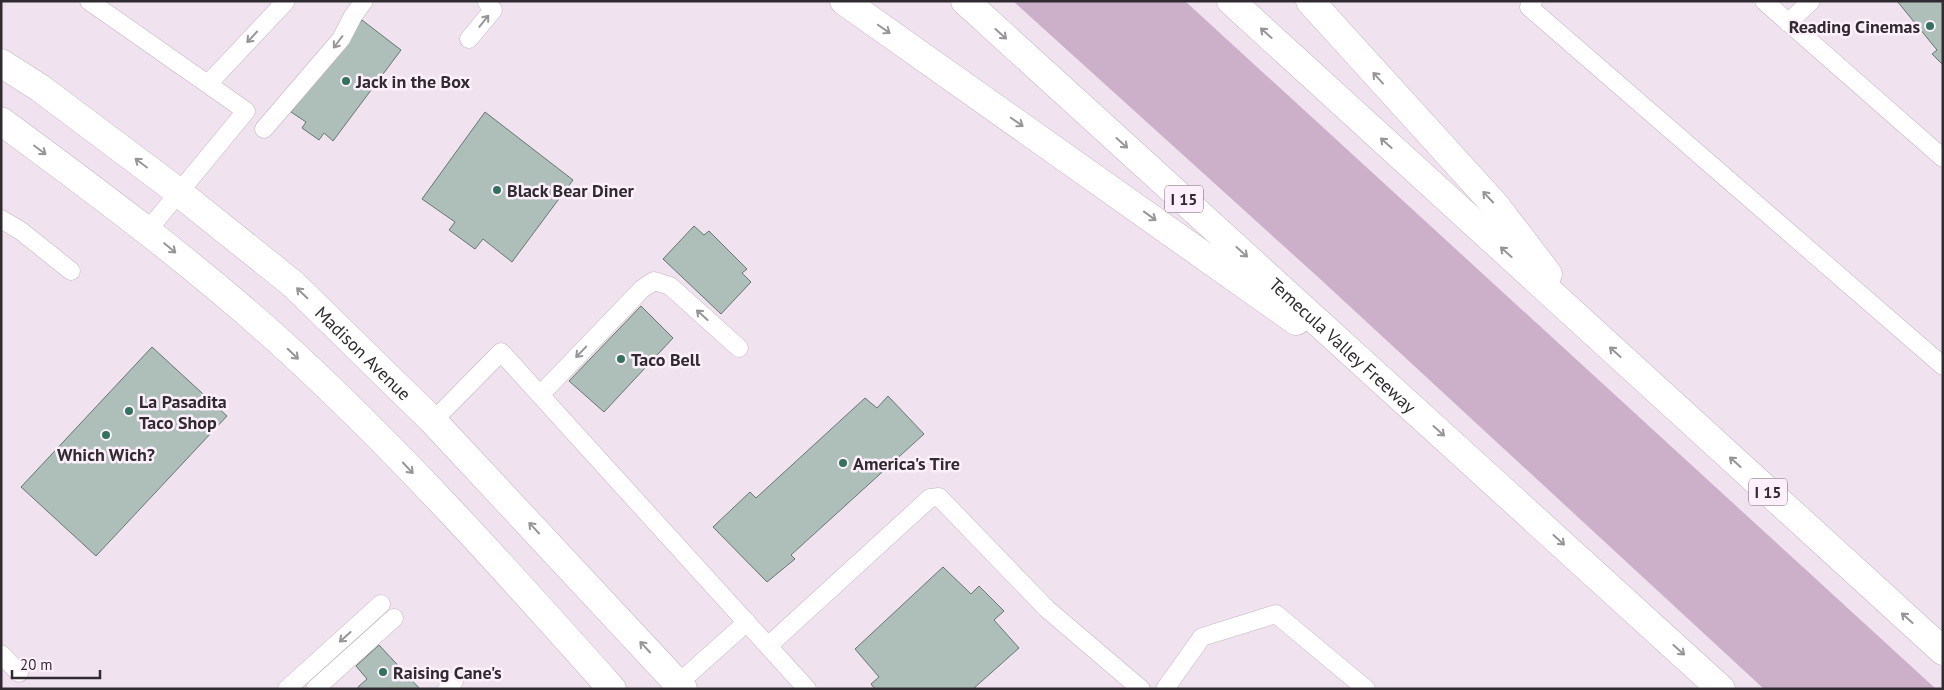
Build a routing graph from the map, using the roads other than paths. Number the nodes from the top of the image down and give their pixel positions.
1 (286, 1) edge
2 (364, 1) edge
3 (486, 1) edge
4 (844, 1) edge
5 (965, 1) edge
6 (1231, 1) edge
7 (1310, 1) edge
8 (1533, 1) edge
9 (1764, 1) edge
10 (1811, 1) edge
11 (100, 4) edge
12 (1788, 23) junction
13 (469, 39) dead end
14 (1, 63) edge
15 (208, 84) junction
16 (1, 121) edge
17 (264, 129) dead end
18 (1943, 158) edge
19 (180, 193) junction
20 (1, 219) edge
21 (148, 230) junction
22 (71, 271) dead end
23 (1593, 332) junction
24 (739, 348) dead end
25 (1943, 366) edge
26 (540, 395) junction
27 (1403, 398) junction
28 (433, 421) junction
29 (381, 604) dead end
30 (394, 618) dead end
31 (747, 622) junction
32 (768, 646) junction
33 (1943, 651) edge
34 (1, 654) edge
35 (19, 673) dead end
36 (678, 687) edge
37 (287, 689) edge
38 (315, 689) edge
39 (612, 689) edge
40 (807, 689) edge
41 (1142, 689) edge
42 (1165, 689) edge
43 (1366, 689) edge
44 (1721, 689) edge

1 -> 15 lane
2 -> 17 lane
13 -> 3 lane
4 -> 27 main road
5 -> 27 main road, Temecula Valley Freeway / I 15
23 -> 6 main road, I 15
23 -> 7 main road
8 - 25 lane
9 - 12 lane
10 - 12 lane
11 - 15 lane
12 - 18 lane
19 -> 14 main road, Madison Avenue
15 - 19 lane
16 -> 21 main road
19 - 21 lane
28 -> 19 main road, Madison Avenue
20 - 22 lane
21 -> 39 main road
33 -> 23 main road, I 15
24 -> 26 lane
26 - 28 lane
26 - 31 lane
27 -> 44 main road, Temecula Valley Freeway / I 15
36 -> 28 main road, Madison Avenue
29 -> 37 lane
30 - 38 lane
31 - 32 lane
31 - 36 lane
32 - 40 lane
32 - 41 lane
34 - 35 lane
42 - 43 lane

